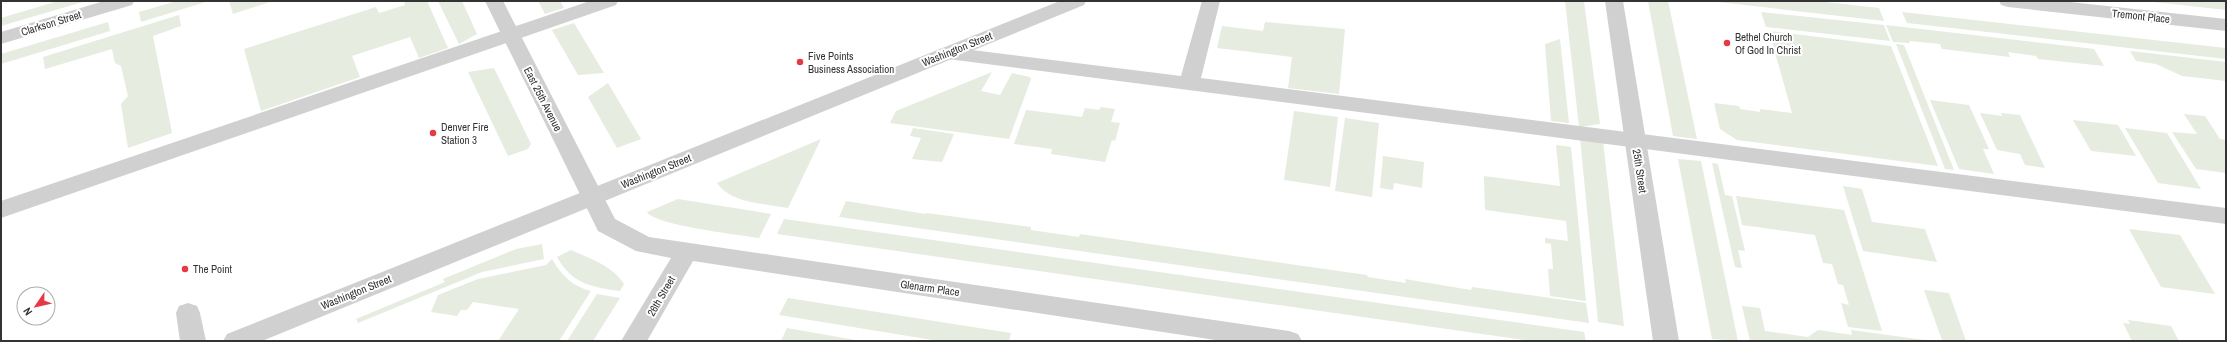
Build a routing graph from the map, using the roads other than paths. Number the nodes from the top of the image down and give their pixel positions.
1 (125, 1) edge
2 (494, 1) edge
3 (610, 1) edge
4 (1077, 1) edge
5 (1211, 1) edge
6 (1614, 1) edge
7 (2008, 1) edge
8 (2226, 25) edge
9 (511, 35) junction
10 (1, 38) edge
11 (948, 53) junction
12 (1189, 84) junction
13 (1635, 141) junction
14 (592, 197) junction
15 (1, 210) edge
16 (2226, 216) edge
17 (687, 252) junction
18 (188, 313) dead end
19 (193, 341) edge
20 (236, 341) edge
21 (634, 341) edge
22 (1290, 341) edge
23 (1666, 341) edge

1 - 10 street, Clarkson Street
2 - 9 street, East 25th Avenue
3 - 9 street
4 - 11 street, Washington Street
5 - 12 street
6 - 13 street, 25th Street
7 - 8 street, Tremont Place
9 - 14 street, East 25th Avenue
9 - 15 street
11 - 12 street
11 - 14 street, Washington Street
12 - 13 street
13 - 16 street
13 - 23 street, 25th Street
14 - 17 street, Glenarm Place
14 - 20 street, Washington Street
17 - 21 street, 26th Street
17 - 22 street, Glenarm Place
18 - 19 street

